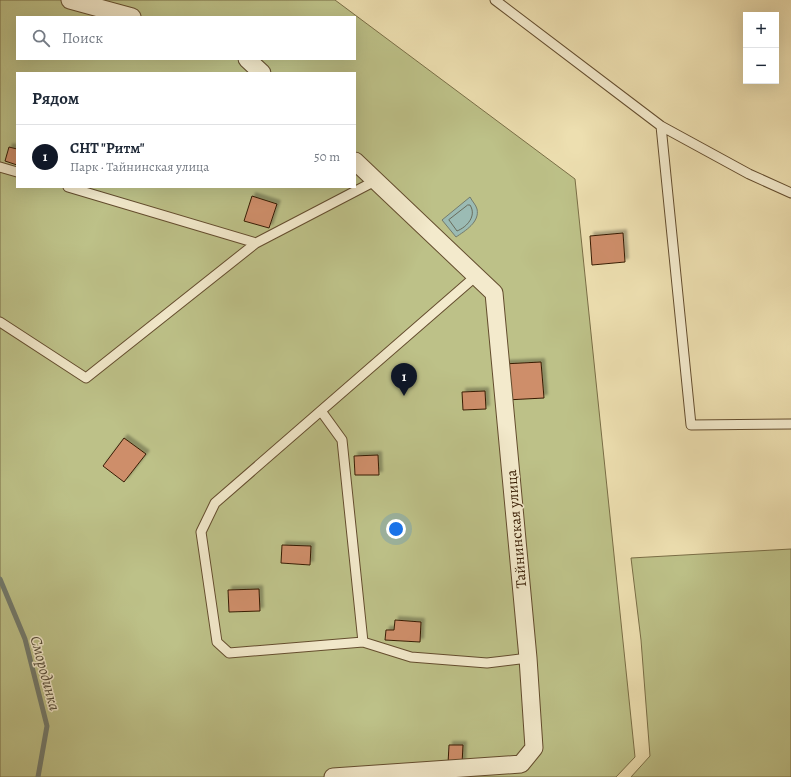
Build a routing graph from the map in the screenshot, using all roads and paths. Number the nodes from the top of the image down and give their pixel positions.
1 (70, 0) edge
2 (496, 0) edge
3 (128, 16) edge
4 (247, 60) edge
5 (261, 72) edge
6 (661, 126) junction
7 (356, 162) edge
8 (0, 167) edge
9 (16, 172) edge
10 (375, 181) junction
11 (71, 188) edge
12 (791, 193) edge
13 (256, 243) junction
14 (476, 276) junction
15 (0, 322) edge
16 (321, 411) junction
17 (791, 424) edge
18 (363, 642) junction
19 (528, 658) junction
20 (333, 777) edge

1 - 3 street
2 - 6 lane
4 - 5 street
6 - 12 lane
6 - 17 lane
7 - 10 street, Тайнинская улица
8 - 9 lane
10 - 13 lane
10 - 14 street, Тайнинская улица
11 - 13 lane
13 - 15 lane
14 - 16 lane
14 - 19 street, Тайнинская улица
16 - 18 lane
16 - 18 lane
18 - 19 lane
19 - 20 street, Тайнинская улица

